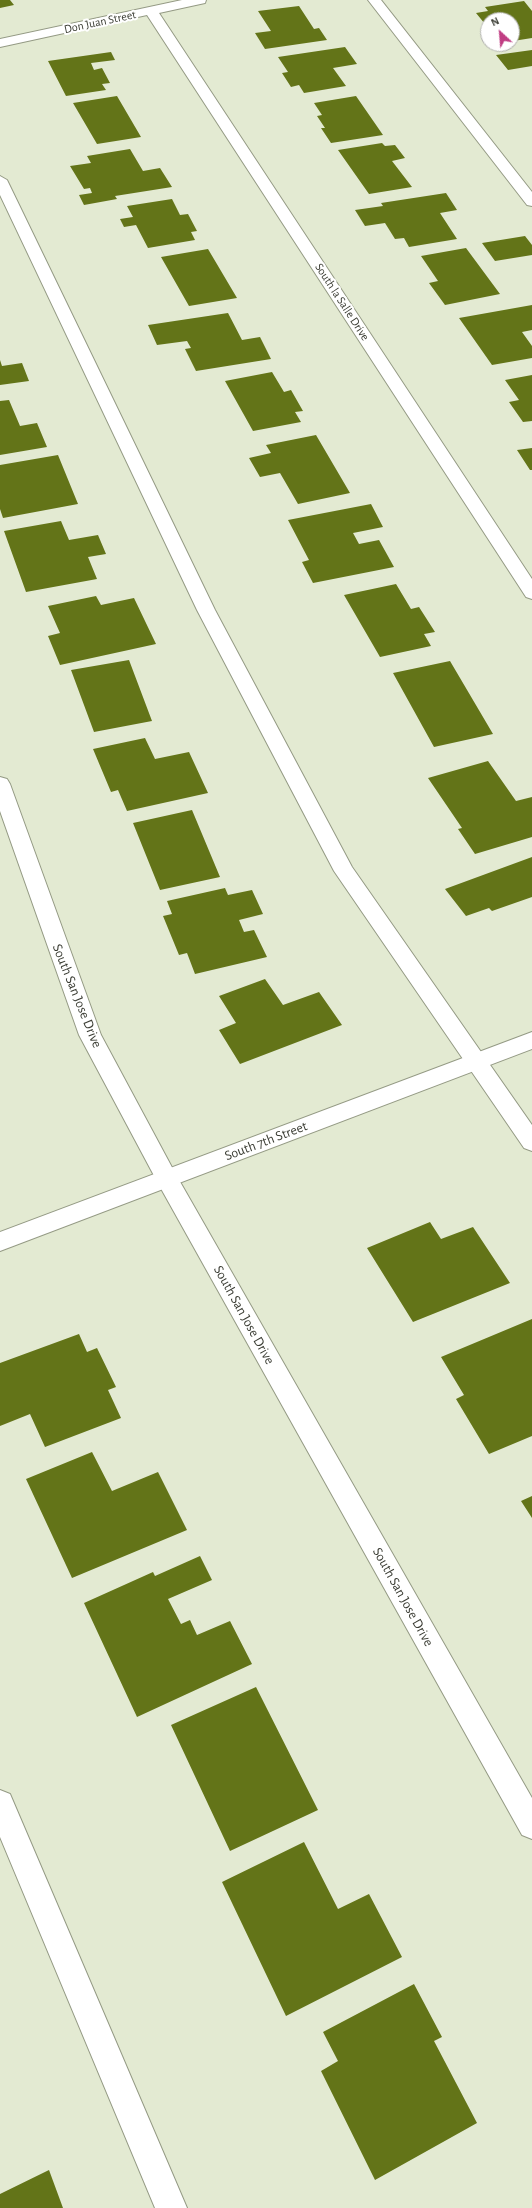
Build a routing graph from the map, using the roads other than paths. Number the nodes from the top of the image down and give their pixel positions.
1 (200, 0) edge
2 (374, 0) edge
3 (151, 11) junction
4 (0, 43) edge
5 (0, 180) edge
6 (532, 202) edge
7 (532, 593) edge
8 (0, 784) edge
9 (532, 1040) edge
10 (475, 1062) junction
11 (532, 1142) edge
12 (167, 1179) junction
13 (0, 1242) edge
14 (0, 1804) edge
15 (532, 1825) edge
16 (171, 2208) edge

1 - 3 street, Don Juan Street
2 - 6 street
3 - 4 street, Don Juan Street
3 - 7 street, South la Salle Drive
5 - 10 street
8 - 12 street, South San Jose Drive
9 - 10 street, South 7th Street
10 - 11 street
10 - 12 street, South 7th Street
12 - 13 street, South 7th Street
12 - 15 street, South San Jose Drive
14 - 16 street

